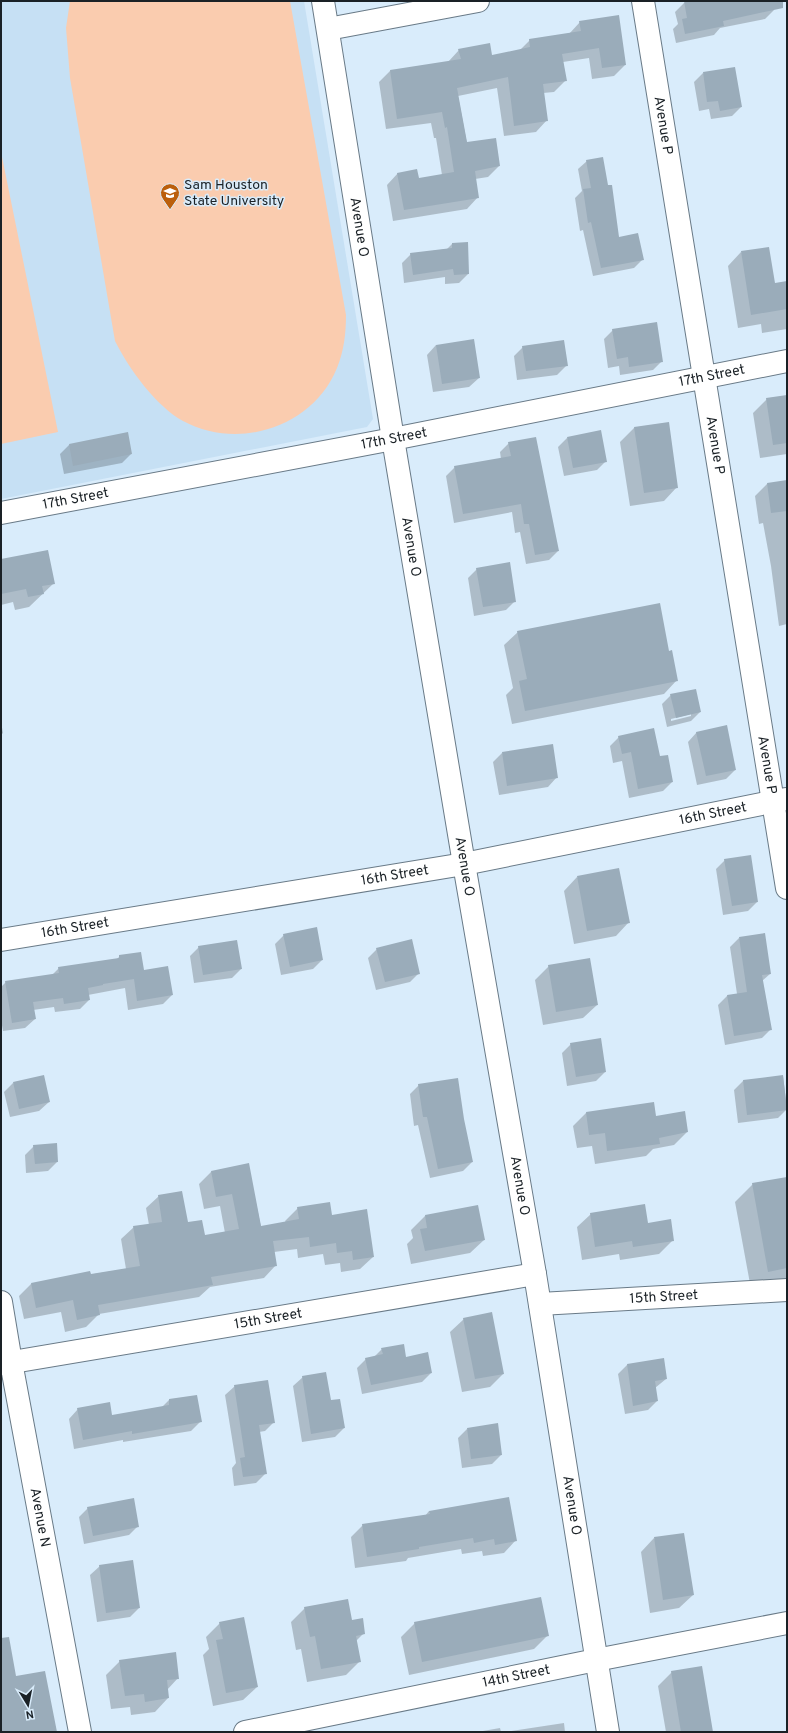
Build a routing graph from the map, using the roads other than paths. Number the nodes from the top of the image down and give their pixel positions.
1 (323, 1) edge
2 (478, 1) edge
3 (643, 1) edge
4 (328, 29) junction
5 (787, 361) edge
6 (704, 378) junction
7 (393, 439) junction
8 (1, 513) edge
9 (780, 800) edge
10 (464, 864) junction
11 (787, 888) edge
12 (1, 940) edge
13 (535, 1274) junction
14 (787, 1290) edge
15 (1, 1302) edge
16 (540, 1304) junction
17 (6, 1363) edge
18 (787, 1623) edge
19 (596, 1660) junction
20 (80, 1732) edge
21 (245, 1732) edge
22 (608, 1732) edge

1 - 4 street, Avenue O
2 - 4 street
3 - 6 street, Avenue P
4 - 7 street, Avenue O
5 - 6 street, 17th Street
6 - 7 street, 17th Street
6 - 9 street, Avenue P
7 - 8 street, 17th Street
7 - 10 street, Avenue O
9 - 10 street, 16th Street
9 - 11 street, Avenue P
10 - 12 street, 16th Street
10 - 13 street, Avenue O
13 - 16 street, Avenue O
13 - 17 street, 15th Street
14 - 16 street, 15th Street
15 - 17 street, Avenue N
16 - 19 street, Avenue O
17 - 20 street, Avenue N
18 - 19 street, 14th Street
19 - 21 street, 14th Street
19 - 22 street, Avenue O

